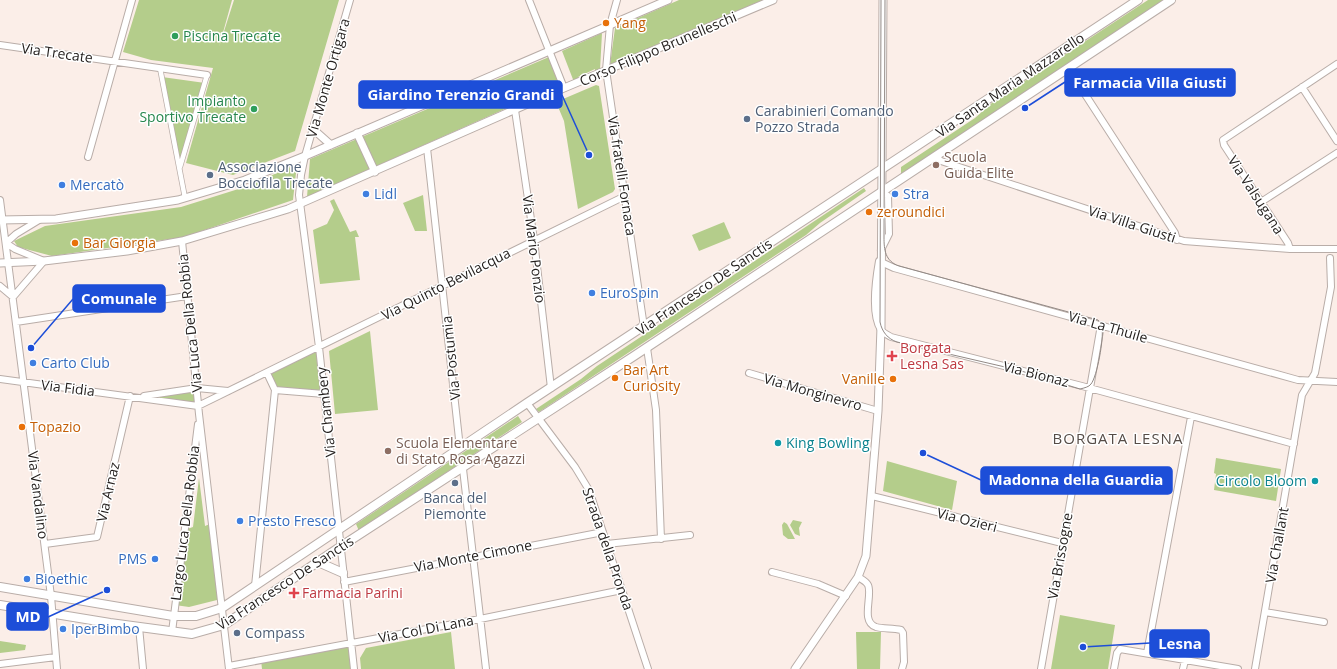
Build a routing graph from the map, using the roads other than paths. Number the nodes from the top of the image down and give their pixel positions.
1 (132, 0) edge
2 (350, 0) edge
3 (529, 0) edge
4 (616, 0) edge
5 (668, 0) edge
6 (773, 0) edge
7 (883, 0) edge
8 (1138, 0) edge
9 (1171, 0) edge
10 (610, 25) junction
11 (0, 45) edge
12 (551, 51) junction
13 (114, 62) junction
14 (1337, 64) edge
15 (160, 68) junction
16 (1068, 68) junction
17 (606, 70) junction
18 (207, 75) joint
19 (1302, 87) junction
20 (564, 88) junction
21 (515, 110) junction
22 (313, 129) junction
23 (357, 133) junction
24 (1337, 141) edge
25 (331, 145) junction
26 (427, 148) junction
27 (1337, 153) edge
28 (305, 156) junction
29 (935, 156) junction
30 (88, 157) dead end
31 (180, 168) junction
32 (882, 169) junction
33 (375, 172) junction
34 (882, 192) junction
35 (625, 196) junction
36 (185, 198) junction
37 (0, 200) edge
38 (1261, 202) junction
39 (300, 204) junction
40 (1, 220) edge
41 (39, 220) junction
42 (534, 240) junction
43 (1178, 240) junction
44 (182, 241) junction
45 (6, 243) junction
46 (1290, 249) junction
47 (1337, 249) edge
48 (881, 250) junction
49 (1330, 258) dead end
50 (44, 261) junction
51 (881, 262) junction
52 (0, 263) edge
53 (9, 263) junction
54 (443, 285) junction
55 (0, 286) edge
56 (188, 296) junction
57 (13, 297) junction
58 (16, 322) junction
59 (1101, 325) junction
60 (644, 327) junction
61 (881, 332) junction
62 (319, 347) junction
63 (647, 348) junction
64 (267, 373) junction
65 (749, 373) dead end
66 (0, 379) edge
67 (24, 382) junction
68 (1310, 382) junction
69 (1337, 382) edge
70 (197, 388) junction
71 (551, 388) junction
72 (1090, 389) junction
73 (276, 390) junction
74 (228, 391) junction
75 (324, 394) junction
76 (134, 397) junction
77 (527, 404) junction
78 (198, 406) junction
79 (878, 411) junction
80 (199, 414) junction
81 (1191, 417) junction
82 (538, 418) junction
83 (1294, 444) junction
84 (460, 448) junction
85 (463, 469) junction
86 (872, 496) junction
87 (338, 529) junction
88 (603, 532) junction
89 (690, 535) dead end
90 (661, 539) junction
91 (1062, 543) junction
92 (44, 544) junction
93 (607, 544) junction
94 (340, 547) junction
95 (473, 556) junction
96 (318, 562) junction
97 (772, 572) dead end
98 (343, 573) junction
99 (858, 578) junction
100 (344, 582) junction
101 (255, 586) junction
102 (0, 587) edge
103 (622, 590) junction
104 (51, 596) junction
105 (846, 596) junction
106 (0, 605) edge
107 (222, 608) junction
108 (1265, 612) junction
109 (52, 614) junction
110 (173, 616) junction
111 (480, 619) junction
112 (1324, 622) dead end
113 (224, 625) junction
114 (138, 627) junction
115 (172, 632) junction
116 (351, 644) junction
117 (1147, 653) junction
118 (56, 657) junction
119 (1185, 660) junction
120 (0, 664) edge
121 (229, 668) edge
122 (58, 669) edge
123 (143, 669) edge
124 (354, 669) edge
125 (486, 669) edge
126 (648, 669) edge
127 (795, 669) edge
128 (902, 669) edge
129 (1041, 669) edge
130 (1114, 669) edge
131 (1183, 669) edge
132 (1238, 669) edge
133 (1255, 669) edge

1 - 13 street
2 - 22 street, Via Monte Ortigara
3 - 12 street
4 - 10 street, Via fratelli Fornaca
5 - 10 street
6 - 17 street, Corso Filippo Brunelleschi
7 - 32 street, Via Monginevro
8 - 32 main road, Via Santa Maria Mazzarello
9 - 16 main road, Via Santa Maria Mazzarello
10 - 12 street
10 - 17 street, Via fratelli Fornaca
11 - 13 street, Via Trecate
12 - 20 street
12 - 23 street
13 - 15 street, Via Trecate
13 - 30 street, Via Trecate
14 - 19 street
15 - 18 street, Via Trecate
15 - 31 street
16 - 29 main road, Via Santa Maria Mazzarello
16 - 43 street, Via Santa Maria Mazzarello
17 - 20 street, Corso Filippo Brunelleschi
17 - 35 street, Via fratelli Fornaca
18 - 31 street
19 - 24 street
19 - 38 street, Via Valsugana
20 - 21 street, Corso Filippo Brunelleschi
21 - 26 street, Corso Filippo Brunelleschi
21 - 42 street, Via Mario Ponzio
22 - 25 street
22 - 28 street, Via Monte Ortigara
23 - 25 street
23 - 33 street
25 - 28 street
26 - 33 street, Corso Filippo Brunelleschi
26 - 54 street, Via Postumia
27 - 38 street
28 - 36 street
28 - 39 street, Via Chambery
29 - 34 main road, Via Santa Maria Mazzarello
29 - 43 street, Via Villa Giusti
31 - 36 street
32 - 34 street, Via Monginevro
32 - 60 main road, Via Francesco De Sanctis
33 - 39 street, Corso Filippo Brunelleschi
34 - 48 street, Via Monginevro
34 - 63 main road, Via Francesco De Sanctis
35 - 42 street, Via Quinto Bevilacqua
35 - 60 street, Via fratelli Fornaca
36 - 41 street
37 - 40 street, Via Vandalino
38 - 46 street, Via Valsugana
39 - 44 street, Corso Filippo Brunelleschi
39 - 62 street, Via Chambery
40 - 41 street
40 - 45 street, Via Vandalino
41 - 45 street
42 - 54 street, Via Quinto Bevilacqua
42 - 71 street, Via Mario Ponzio
43 - 46 street, Via Villa Giusti
44 - 50 street, Corso Filippo Brunelleschi
44 - 56 street, Via Luca Della Robbia
45 - 50 street, Corso Filippo Brunelleschi
45 - 53 street, Via Vandalino
46 - 47 street, Via Villa Giusti
48 - 51 street, Via Monginevro
48 - 61 street, Via Monginevro
49 - 68 street, Via Challant
50 - 53 street, Corso Filippo Brunelleschi
50 - 57 street
51 - 59 street, Via La Thuile
51 - 61 street, Via Monginevro
52 - 53 street, Corso Filippo Brunelleschi
53 - 57 street, Via Vandalino
54 - 62 street, Via Quinto Bevilacqua
54 - 84 street, Via Postumia
55 - 57 street
56 - 58 street
56 - 70 street, Via Luca Della Robbia
57 - 58 street, Via Vandalino
58 - 67 street, Via Vandalino
59 - 68 street, Via La Thuile
59 - 72 street, Via Brissogne
60 - 71 main road, Via Francesco De Sanctis
61 - 72 street, Via Bionaz
61 - 79 street, Via Monginevro
62 - 64 street, Via Quinto Bevilacqua
62 - 75 street, Via Chambery
63 - 82 main road, Via Francesco De Sanctis
63 - 90 street, Via Francesco De Sanctis
64 - 73 street
64 - 74 street, Via Quinto Bevilacqua
65 - 79 street, Via Monginevro
66 - 67 street, Via Fidia
67 - 76 street, Via Fidia
67 - 92 street, Via Vandalino
68 - 69 street, Via La Thuile
68 - 83 street, Via Challant
70 - 74 street
70 - 76 street, Via Fidia
70 - 78 street, Via Luca Della Robbia
71 - 77 main road, Via Francesco De Sanctis
72 - 81 street, Via Bionaz
72 - 91 street, Via Brissogne
73 - 75 street
73 - 101 street
74 - 78 street, Via Quinto Bevilacqua
75 - 87 street, Via Chambery
76 - 78 street, Via Fidia
76 - 92 street, Via Arnaz
77 - 82 street
77 - 84 main road, Via Francesco De Sanctis
78 - 80 street, Largo Luca Della Robbia
79 - 86 street, Via Monginevro
80 - 107 street, Largo Luca Della Robbia
80 - 110 street, Largo Luca Della Robbia
81 - 83 street, Via Bionaz
81 - 117 street
82 - 85 main road, Via Francesco De Sanctis
82 - 88 street, Strada della Pronda
83 - 108 street, Via Challant
84 - 87 main road, Via Francesco De Sanctis
85 - 94 main road, Via Francesco De Sanctis
85 - 95 street
86 - 91 street, Via Ozieri
86 - 99 street, Via Monginevro
87 - 94 street, Via Chambery
87 - 101 main road, Via Francesco De Sanctis
88 - 93 street, Strada della Pronda
88 - 95 street, Via Monte Cimone
89 - 90 street
90 - 93 street
91 - 129 street, Via Brissogne
92 - 104 street, Via Vandalino
93 - 103 street, Strada della Pronda
94 - 96 main road, Via Francesco De Sanctis
94 - 98 street, Via Chambery
95 - 100 street, Via Monte Cimone
95 - 111 street
96 - 98 main road
96 - 113 main road, Via Francesco De Sanctis
97 - 105 street
98 - 100 street, Via Chambery
99 - 105 street, Via Monginevro
99 - 128 street
100 - 116 street, Via Chambery
101 - 107 main road, Via Francesco De Sanctis
102 - 104 main road, Via Francesco De Sanctis
103 - 111 street, Via Col Di Lana
103 - 126 street, Strada della Pronda
104 - 109 street, Via Vandalino
104 - 110 main road, Via Francesco De Sanctis
105 - 127 street, Via Monginevro
106 - 109 main road, Via Francesco De Sanctis
107 - 110 main road, Via Francesco De Sanctis
107 - 113 street, Largo Luca Della Robbia
108 - 112 street
108 - 133 street, Via Challant
109 - 114 main road, Via Francesco De Sanctis
109 - 118 street, Via Vandalino
110 - 115 street, Largo Luca Della Robbia
111 - 116 street, Via Col Di Lana
111 - 125 street
113 - 115 main road, Via Francesco De Sanctis
113 - 121 street, Largo Luca Della Robbia
114 - 115 main road, Via Francesco De Sanctis
114 - 123 street
116 - 121 street, Via Col Di Lana
116 - 124 street, Via Chambery
117 - 119 street
117 - 130 street
118 - 120 street
118 - 122 street, Via Vandalino
119 - 131 street
119 - 132 street

